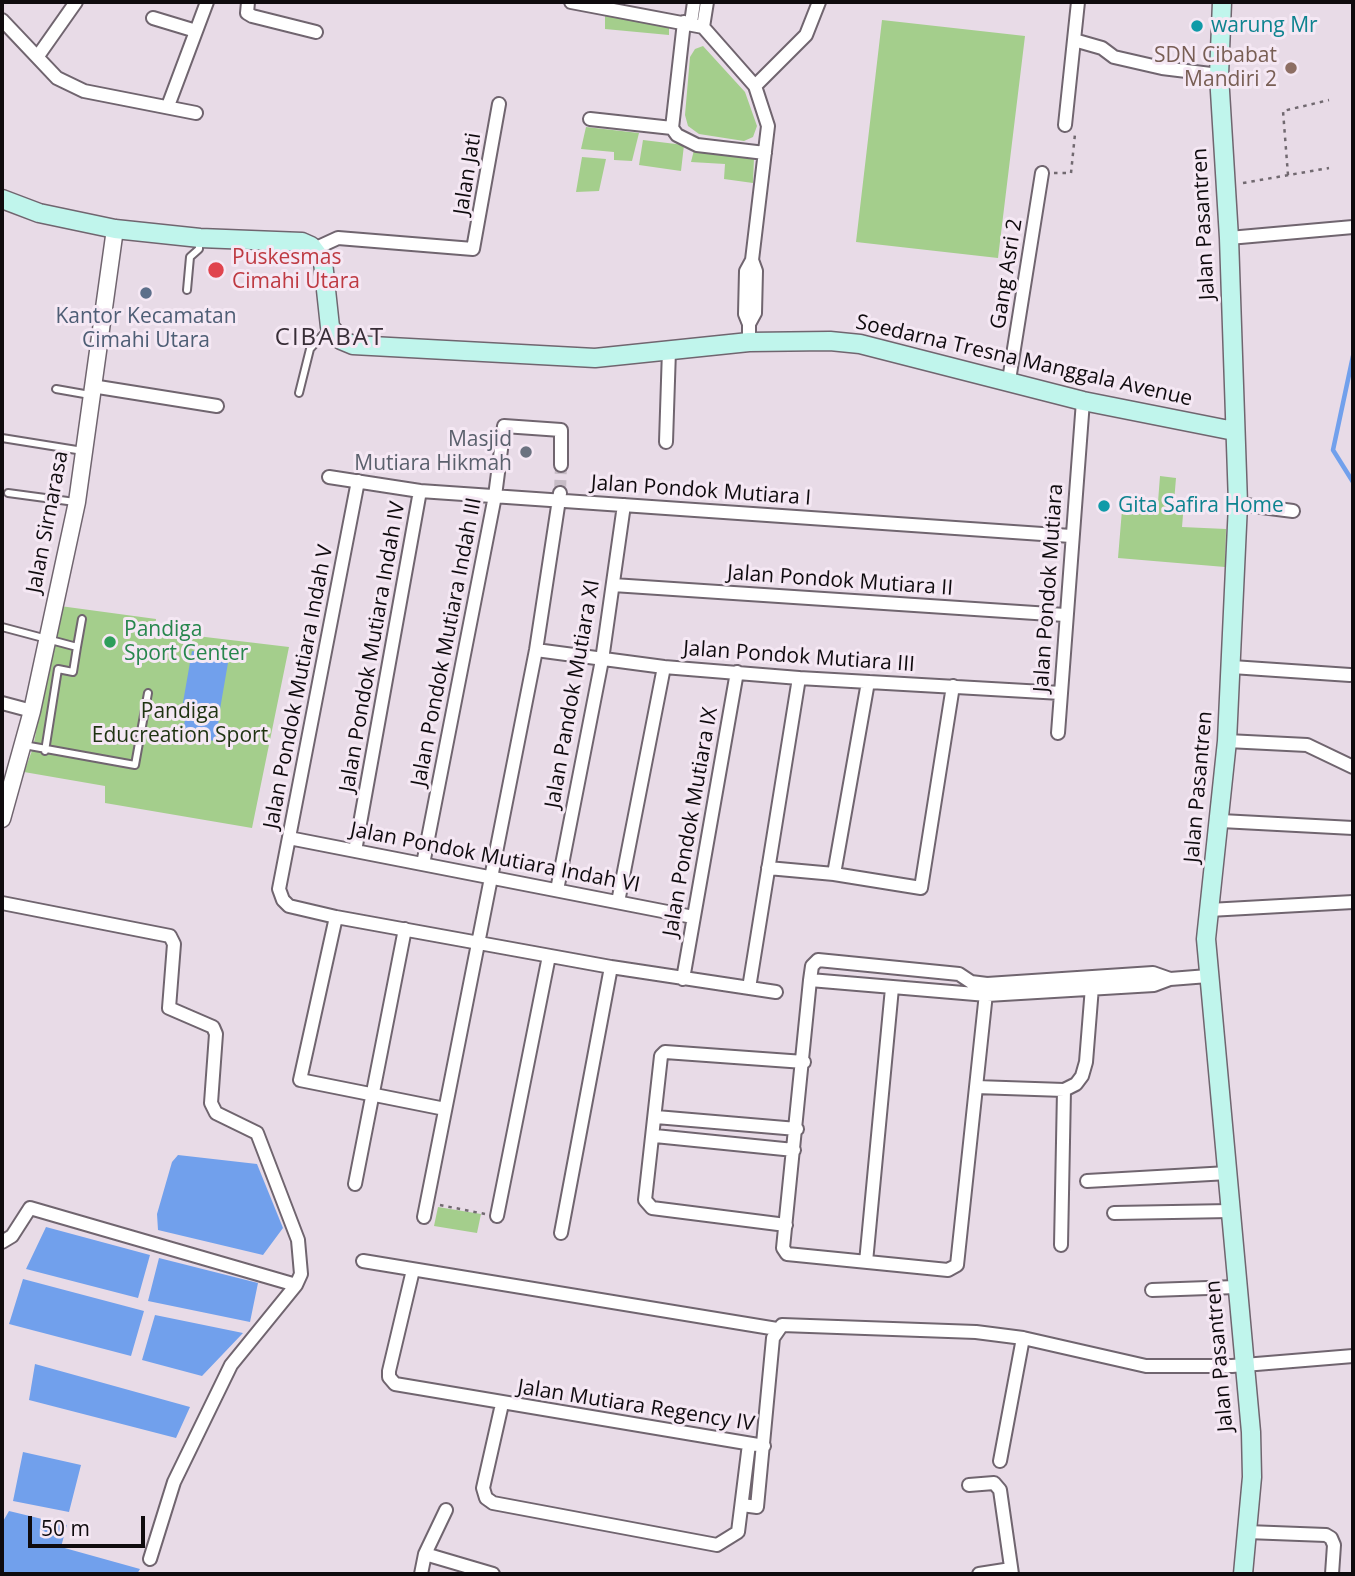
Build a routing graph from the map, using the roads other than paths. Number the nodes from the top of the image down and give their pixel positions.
1 (76, 2) edge
2 (207, 2) edge
3 (248, 2) edge
4 (577, 2) edge
5 (694, 2) edge
6 (707, 2) edge
7 (818, 2) edge
8 (1077, 2) edge
9 (1222, 2) edge
10 (153, 18) dead end
11 (2, 20) edge
12 (692, 24) junction
13 (196, 31) junction
14 (316, 32) dead end
15 (1074, 40) junction
16 (38, 56) junction
17 (1219, 75) junction
18 (755, 86) junction
19 (499, 104) dead end
20 (168, 106) junction
21 (196, 113) dead end
22 (590, 119) dead end
23 (1065, 125) road end
24 (672, 128) junction
25 (765, 153) junction
26 (1042, 173) road end
27 (2, 199) edge
28 (1353, 227) edge
29 (115, 229) junction
30 (200, 238) junction
31 (1229, 238) junction
32 (314, 249) junction
33 (187, 290) dead end
34 (330, 327) junction
35 (749, 333) junction
36 (669, 350) junction
37 (1009, 380) junction
38 (56, 389) dead end
39 (91, 391) junction
40 (299, 393) dead end
41 (1083, 401) junction
42 (217, 406) dead end
43 (1234, 431) junction
44 (2, 438) edge
45 (666, 442) dead end
46 (83, 452) junction
47 (561, 465) tunnel mouth
48 (329, 477) dead end
49 (358, 481) junction
50 (421, 491) junction
51 (8, 493) dead end
52 (495, 496) junction
53 (559, 496) junction
54 (77, 502) junction
55 (1238, 504) junction
56 (624, 505) junction
57 (1293, 511) dead end
58 (1071, 536) junction
59 (613, 585) junction
60 (1065, 615) junction
61 (82, 620) dead end
62 (2, 627) edge
63 (46, 639) junction
64 (77, 647) junction
65 (536, 650) junction
66 (602, 660) junction
67 (664, 667) junction
68 (1232, 667) junction
69 (737, 671) junction
70 (1350, 675) dead end
71 (799, 678) junction
72 (868, 682) junction
73 (953, 686) junction
74 (1061, 692) junction
75 (148, 693) dead end
76 (2, 703) edge
77 (26, 710) junction
78 (1058, 733) dead end
79 (1227, 738) junction
80 (24, 745) junction
81 (45, 751) junction
82 (1353, 760) edge
83 (1353, 767) edge
84 (2, 819) edge
85 (1221, 821) junction
86 (1352, 828) edge
87 (289, 838) junction
88 (355, 851) junction
89 (423, 864) junction
90 (768, 868) junction
91 (834, 874) junction
92 (490, 877) junction
93 (557, 890) junction
94 (618, 902) junction
95 (1353, 902) edge
96 (2, 903) edge
97 (1209, 910) junction
98 (337, 917) junction
99 (692, 917) junction
100 (405, 929) junction
101 (477, 943) junction
102 (549, 956) junction
103 (611, 967) junction
104 (1208, 976) junction
105 (683, 979) junction
106 (810, 980) junction
107 (1099, 983) junction
108 (749, 988) junction
109 (892, 988) junction
110 (987, 990) junction
111 (776, 992) dead end
112 (804, 1062) junction
113 (976, 1087) junction
114 (1064, 1090) junction
115 (373, 1097) junction
116 (445, 1109) junction
117 (656, 1117) junction
118 (797, 1129) junction
119 (655, 1136) junction
120 (794, 1150) junction
121 (1228, 1173) junction
122 (1087, 1181) dead end
123 (355, 1184) dead end
124 (1231, 1211) junction
125 (1114, 1213) dead end
126 (497, 1216) road end
127 (424, 1217) dead end
128 (786, 1225) junction
129 (561, 1233) dead end
130 (2, 1242) edge
131 (1061, 1245) dead end
132 (363, 1261) dead end
133 (866, 1262) junction
134 (413, 1270) junction
135 (296, 1285) junction
136 (1236, 1287) junction
137 (1152, 1290) dead end
138 (778, 1329) junction
139 (1023, 1338) junction
140 (1353, 1356) edge
141 (1242, 1364) junction
142 (502, 1404) junction
143 (749, 1444) junction
144 (764, 1446) junction
145 (1000, 1461) dead end
146 (970, 1485) dead end
147 (742, 1505) junction
148 (446, 1510) dead end
149 (1247, 1532) junction
150 (425, 1554) junction
151 (149, 1559) dead end
152 (1011, 1572) edge
153 (421, 1574) edge
154 (493, 1574) edge
155 (979, 1574) edge
156 (1243, 1574) edge
157 (1332, 1574) edge

1 - 16 street
2 - 13 street
3 - 14 street
4 - 12 street
5 - 12 street
6 - 12 street
7 - 18 street
8 - 15 street
9 - 17 main road, Jalan Pasantren
10 - 13 street
11 - 16 street
12 - 18 street
12 - 24 street
13 - 20 street
15 - 17 street
15 - 23 street
16 - 20 street
17 - 31 main road, Jalan Pasantren
18 - 25 street
19 - 32 street, Jalan Jati
20 - 21 street
22 - 24 street
24 - 25 street
25 - 35 street
26 - 37 street, Gang Asri 2
27 - 29 main road
28 - 31 street
29 - 30 main road
29 - 39 street, Jalan Sirnarasa
30 - 32 main road
30 - 33 lane
31 - 43 main road, Jalan Pasantren
32 - 34 main road
34 - 36 main road, Soedarna Tresna Manggala Avenue
34 - 40 lane
35 - 36 main road, Soedarna Tresna Manggala Avenue
35 - 37 main road, Soedarna Tresna Manggala Avenue
36 - 45 street
37 - 41 main road, Soedarna Tresna Manggala Avenue
38 - 39 lane
39 - 42 street
39 - 46 street, Jalan Sirnarasa
41 - 43 main road, Soedarna Tresna Manggala Avenue
41 - 58 street, Jalan Pondok Mutiara
43 - 55 main road, Jalan Pasantren
44 - 46 lane
46 - 54 street, Jalan Sirnarasa
47 - 52 street, Jalan Pondok Mutiara Indah III
48 - 49 street, Jalan Pondok Mutiara I
49 - 50 street, Jalan Pondok Mutiara I
49 - 87 street, Jalan Pondok Mutiara Indah V
50 - 52 street, Jalan Pondok Mutiara I
50 - 88 street, Jalan Pondok Mutiara Indah IV
51 - 54 lane
52 - 53 street, Jalan Pondok Mutiara I
52 - 89 street, Jalan Pondok Mutiara Indah III
53 - 56 street, Jalan Pondok Mutiara I
53 - 65 street
54 - 63 street, Jalan Sirnarasa
55 - 57 street
55 - 68 main road, Jalan Pasantren
56 - 58 street, Jalan Pondok Mutiara I
56 - 59 street, Jalan Pandok Mutiara XI
58 - 60 street, Jalan Pondok Mutiara
59 - 60 street, Jalan Pondok Mutiara II
59 - 66 street, Jalan Pandok Mutiara XI
60 - 74 street, Jalan Pondok Mutiara
61 - 64 lane
62 - 63 lane
63 - 64 lane
63 - 77 street, Jalan Sirnarasa
64 - 81 lane
65 - 66 street, Jalan Pondok Mutiara III
65 - 92 street
66 - 67 street, Jalan Pondok Mutiara III
66 - 93 street, Jalan Pandok Mutiara XI
67 - 69 street, Jalan Pondok Mutiara III
67 - 94 street
68 - 70 street
68 - 79 main road, Jalan Pasantren
69 - 71 street, Jalan Pondok Mutiara III
69 - 99 street, Jalan Pondok Mutiara IX
71 - 72 street, Jalan Pondok Mutiara III
71 - 90 street
72 - 73 street, Jalan Pondok Mutiara III
72 - 91 street
73 - 74 street, Jalan Pondok Mutiara III
73 - 91 street
74 - 78 street, Jalan Pondok Mutiara
75 - 81 lane
76 - 77 street
77 - 80 street, Jalan Sirnarasa
79 - 82 street
79 - 83 street
79 - 85 main road, Jalan Pasantren
80 - 81 lane
80 - 84 street, Jalan Sirnarasa
85 - 86 street
85 - 97 main road, Jalan Pasantren
87 - 88 street, Jalan Pondok Mutiara Indah VI
87 - 98 street, Jalan Pondok Mutiara Indah V
88 - 89 street, Jalan Pondok Mutiara Indah VI
89 - 92 street, Jalan Pondok Mutiara Indah VI
90 - 91 street
90 - 108 street
92 - 93 street, Jalan Pondok Mutiara Indah VI
92 - 101 street
93 - 94 street, Jalan Pondok Mutiara Indah VI
94 - 99 street, Jalan Pondok Mutiara Indah VI
95 - 97 street
96 - 135 street
97 - 104 main road, Jalan Pasantren
98 - 100 street
98 - 115 street
99 - 105 street, Jalan Pondok Mutiara IX
100 - 101 street
100 - 115 street
101 - 102 street
101 - 116 street
102 - 103 street
102 - 126 street
103 - 105 street
103 - 129 street
104 - 107 street
104 - 121 main road, Jalan Pasantren
105 - 108 street
106 - 109 street
106 - 110 street
106 - 112 street
107 - 110 street
107 - 114 street
108 - 111 street
109 - 110 street
109 - 133 street
110 - 113 street
112 - 117 street
112 - 118 street
113 - 114 street
113 - 133 street
114 - 131 street
115 - 116 street
115 - 123 street
116 - 127 street
117 - 118 street
117 - 119 street
118 - 120 street
119 - 120 street
119 - 128 street
120 - 128 street
121 - 122 street
121 - 124 main road, Jalan Pasantren
124 - 125 street
124 - 136 main road, Jalan Pasantren
128 - 133 street
130 - 135 street
132 - 134 street
134 - 138 street
134 - 142 street, Jalan Mutiara Regency IV
135 - 151 street
136 - 137 street
136 - 141 main road, Jalan Pasantren
138 - 139 street
138 - 144 street
139 - 141 street
139 - 145 street
140 - 141 street
141 - 149 main road, Jalan Pasantren
142 - 143 street, Jalan Mutiara Regency IV
142 - 147 street
143 - 144 street, Jalan Mutiara Regency IV
143 - 147 street
144 - 147 street
146 - 152 street
148 - 150 street
149 - 156 main road, Jalan Pasantren
149 - 157 street
150 - 153 street
150 - 154 street
152 - 155 street

